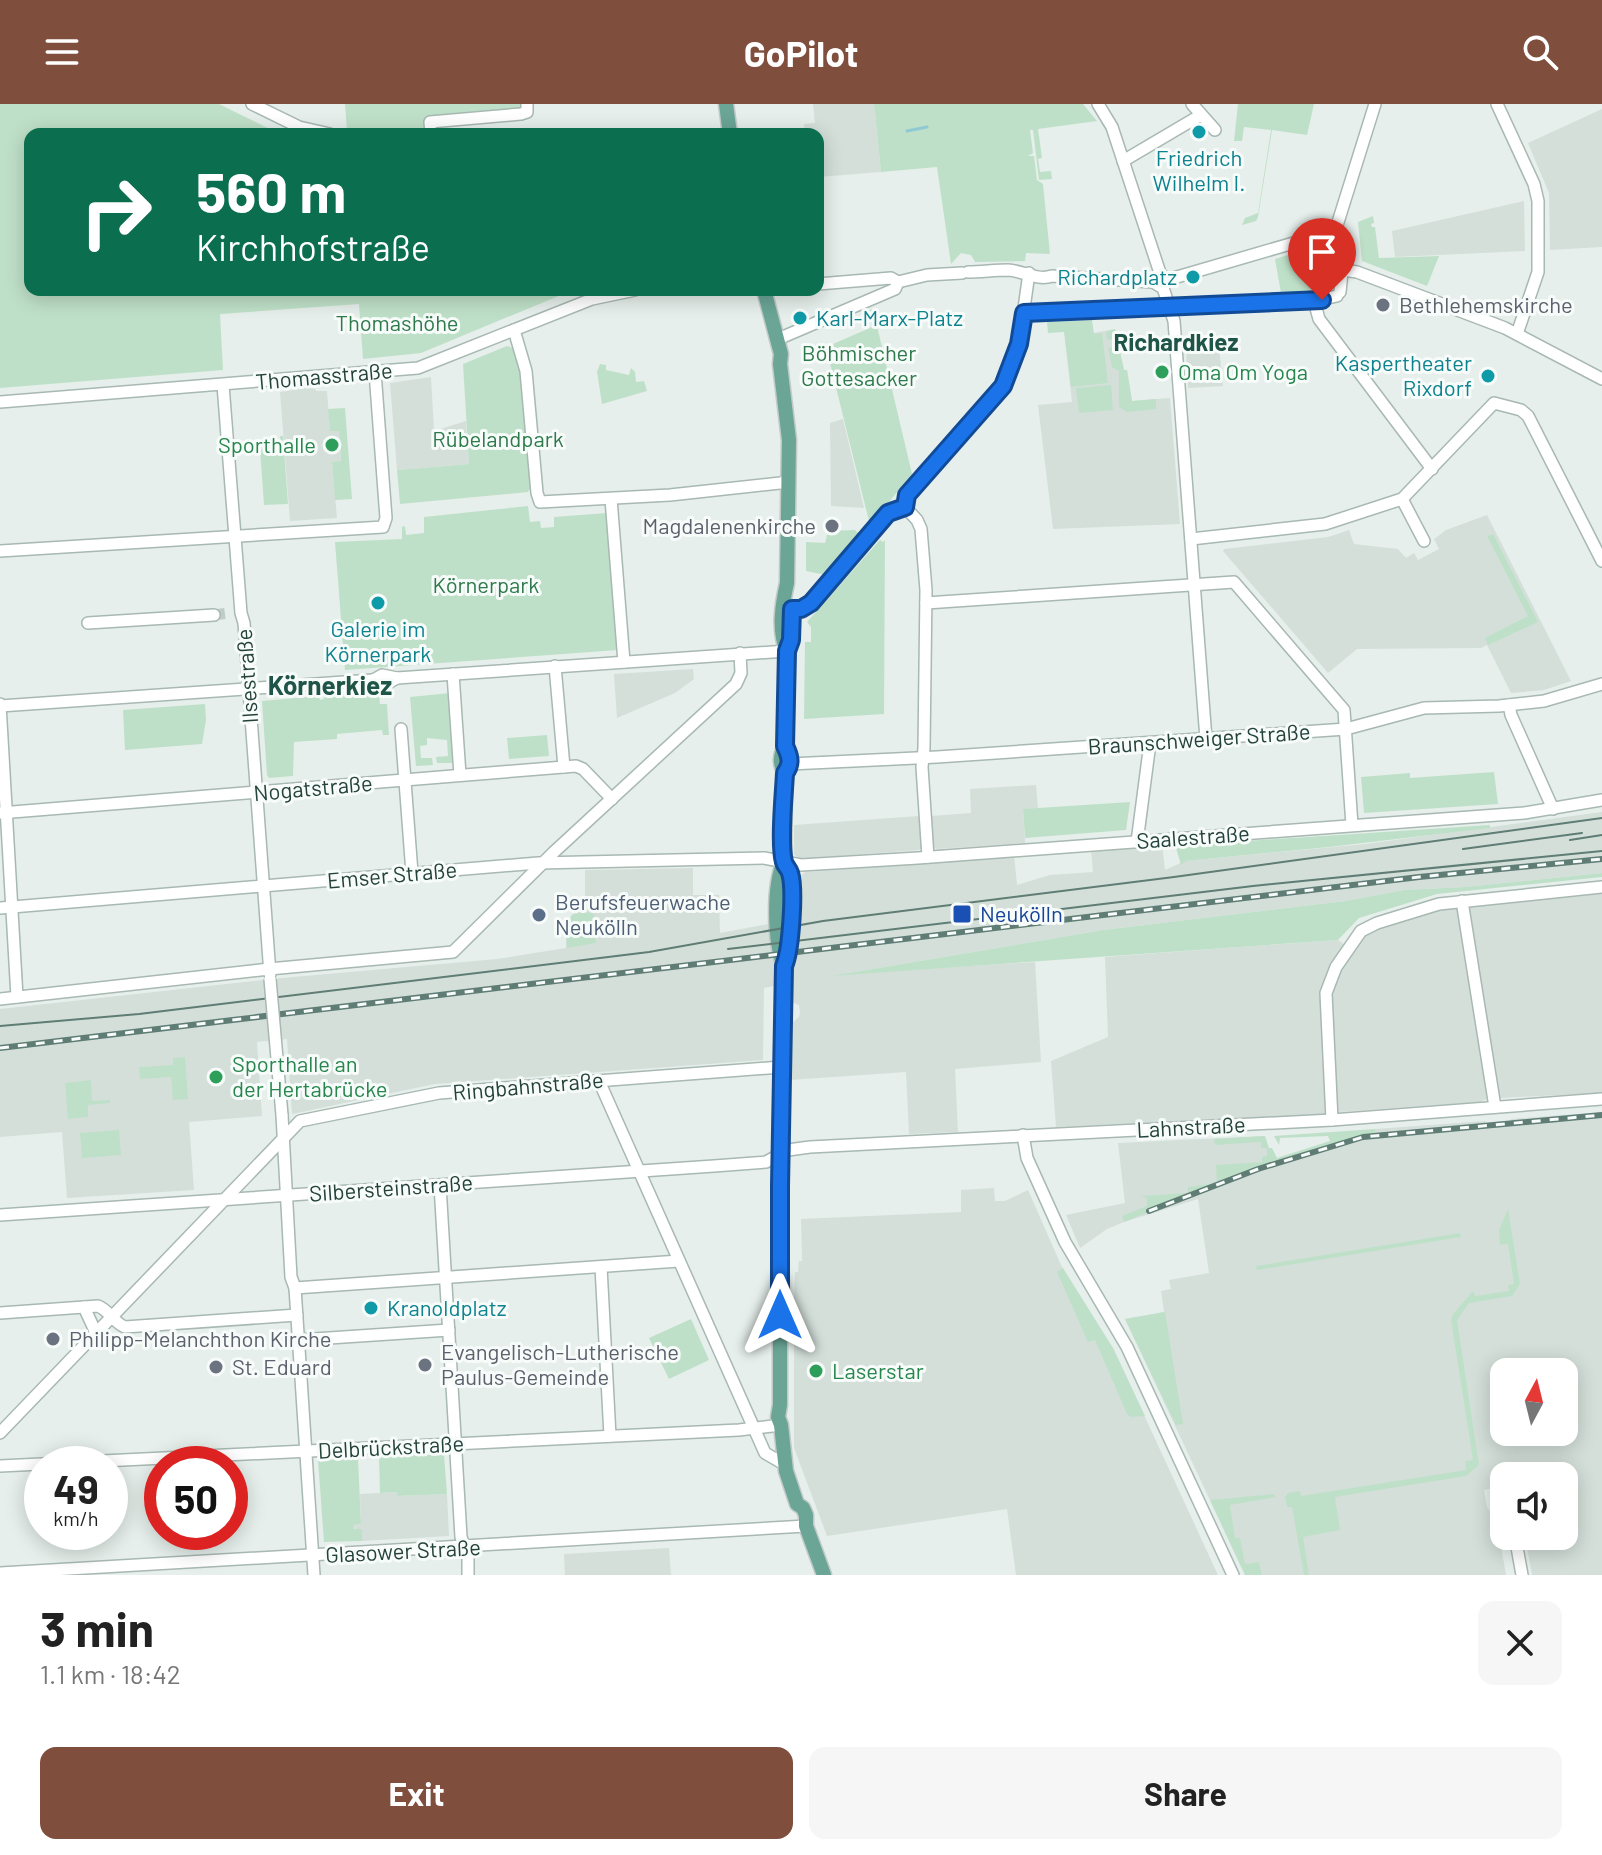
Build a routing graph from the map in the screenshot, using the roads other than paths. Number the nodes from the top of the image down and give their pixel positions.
1 (252, 104) edge
2 (527, 104) edge
3 (726, 104) edge
4 (1098, 104) edge
5 (1192, 104) edge
6 (1375, 104) edge
7 (1512, 104) edge
8 (1499, 108) edge
9 (1201, 115) junction
10 (303, 128) edge
11 (430, 128) edge
12 (729, 128) edge
13 (1215, 130) dead end
14 (1123, 161) junction
15 (1334, 235) junction
16 (1343, 270) junction
17 (1029, 273) junction
18 (898, 282) junction
19 (1166, 283) junction
20 (824, 284) edge
21 (606, 296) edge
22 (766, 296) edge
23 (1314, 301) junction
24 (1171, 306) junction
25 (1024, 318) junction
26 (514, 330) junction
27 (1517, 334) junction
28 (776, 336) junction
29 (375, 372) junction
30 (1602, 379) edge
31 (223, 385) junction
32 (0, 402) edge
33 (1432, 469) junction
34 (789, 482) junction
35 (611, 499) junction
36 (1402, 499) junction
37 (905, 507) junction
38 (236, 536) junction
39 (1191, 539) junction
40 (1424, 541) dead end
41 (0, 551) edge
42 (1602, 561) edge
43 (787, 583) junction
44 (1195, 585) junction
45 (926, 603) junction
46 (792, 609) junction
47 (214, 615) tunnel mouth
48 (88, 623) dead end
49 (787, 651) junction
50 (740, 653) junction
51 (624, 662) junction
52 (555, 666) junction
53 (453, 674) junction
54 (1602, 684) edge
55 (248, 689) junction
56 (1509, 705) junction
57 (0, 706) edge
58 (401, 729) dead end
59 (1346, 729) junction
60 (1206, 739) junction
61 (1150, 743) junction
62 (923, 758) junction
63 (564, 767) junction
64 (787, 769) junction
65 (460, 775) junction
66 (405, 780) junction
67 (256, 792) junction
68 (612, 799) junction
69 (1602, 800) edge
70 (1553, 809) junction
71 (3, 813) edge
72 (1352, 825) junction
73 (1137, 842) junction
74 (928, 857) junction
75 (784, 862) junction
76 (544, 863) junction
77 (412, 873) junction
78 (263, 886) junction
79 (1602, 887) edge
80 (1462, 901) junction
81 (6, 908) edge
82 (270, 974) junction
83 (17, 997) junction
84 (0, 999) edge
85 (781, 1067) junction
86 (620, 1079) junction
87 (599, 1081) junction
88 (1602, 1099) edge
89 (607, 1101) junction
90 (1495, 1107) junction
91 (1332, 1120) junction
92 (1023, 1135) junction
93 (283, 1136) junction
94 (780, 1154) junction
95 (639, 1172) junction
96 (440, 1185) junction
97 (287, 1196) junction
98 (225, 1200) junction
99 (0, 1215) edge
100 (679, 1261) junction
101 (601, 1267) junction
102 (446, 1278) junction
103 (295, 1288) junction
104 (127, 1302) junction
105 (84, 1307) junction
106 (0, 1313) edge
107 (297, 1315) junction
108 (113, 1316) junction
109 (138, 1326) junction
110 (449, 1330) junction
111 (96, 1333) junction
112 (299, 1340) junction
113 (781, 1425) junction
114 (754, 1428) junction
115 (0, 1433) edge
116 (610, 1436) junction
117 (455, 1444) junction
118 (306, 1451) junction
119 (784, 1464) junction
120 (0, 1466) edge
121 (806, 1526) junction
122 (464, 1548) junction
123 (1518, 1550) edge
124 (313, 1555) junction
125 (0, 1573) edge
126 (314, 1575) edge
127 (468, 1575) edge
128 (824, 1575) edge
129 (1233, 1575) edge
130 (1522, 1575) edge

1 - 10 street
2 - 11 street
3 - 12 main road
4 - 14 street
5 - 9 street
6 - 15 street
7 - 8 street
8 - 27 street
9 - 13 street
9 - 14 street
14 - 19 street
15 - 16 street
15 - 19 street
16 - 23 street
16 - 27 street
17 - 18 street
17 - 19 street
17 - 25 street
18 - 20 street
18 - 28 street
19 - 24 street
21 - 26 street, Thomasstraße
22 - 28 main road
23 - 24 street
23 - 33 street
24 - 25 street
24 - 39 street
25 - 37 street
26 - 29 street, Thomasstraße
26 - 35 street
27 - 30 street
28 - 34 main road
29 - 31 street, Thomasstraße
29 - 38 street
31 - 32 street, Thomasstraße
31 - 38 street, Ilsestraße
33 - 36 street
33 - 42 street
34 - 35 street
34 - 43 main road
35 - 51 street
36 - 39 street
36 - 40 street
37 - 45 street
37 - 46 street
38 - 41 street
38 - 55 street, Ilsestraße
39 - 44 street
43 - 46 main road
43 - 49 main road
44 - 45 street
44 - 59 street
44 - 60 street
45 - 62 street
46 - 49 main road
47 - 48 street
49 - 50 street
49 - 64 main road
50 - 51 street
50 - 68 street
51 - 52 street
52 - 53 street
52 - 63 street
53 - 55 street
53 - 65 street
54 - 56 street, Braunschweiger Straße
55 - 57 street
55 - 67 street, Ilsestraße
56 - 59 street, Braunschweiger Straße
56 - 70 street
57 - 71 street
58 - 66 street
59 - 60 street, Braunschweiger Straße
59 - 72 street
60 - 61 street, Braunschweiger Straße
61 - 62 street, Braunschweiger Straße
61 - 73 street
62 - 64 street, Braunschweiger Straße
62 - 74 street
63 - 65 street, Nogatstraße
63 - 68 street
64 - 75 main road
65 - 66 street, Nogatstraße
66 - 67 street, Nogatstraße
66 - 77 street
67 - 71 street, Nogatstraße
67 - 78 street, Ilsestraße
68 - 76 street
69 - 70 street, Saalestraße
70 - 72 street, Saalestraße
71 - 81 street
72 - 73 street, Saalestraße
73 - 74 street, Saalestraße
74 - 75 street, Saalestraße
75 - 76 street, Emser Straße
75 - 85 main road
76 - 77 street, Emser Straße
76 - 82 street
77 - 78 street, Emser Straße
78 - 81 street, Emser Straße
78 - 82 street, Ilsestraße
79 - 80 street
80 - 90 street
80 - 91 street
81 - 83 street
82 - 83 street
82 - 93 street, Ilsestraße, bridge
83 - 84 street
85 - 86 street, Ringbahnstraße
85 - 94 main road
86 - 87 street, Ringbahnstraße
86 - 89 street
87 - 89 street
87 - 93 street, Ringbahnstraße
88 - 90 street, Lahnstraße
89 - 95 street
90 - 91 street, Lahnstraße
91 - 92 street, Lahnstraße
92 - 94 street, Lahnstraße
92 - 129 street
93 - 97 street, Ilsestraße
93 - 98 street
94 - 95 street, Silbersteinstraße
94 - 113 main road
95 - 96 street, Silbersteinstraße
95 - 100 street
96 - 97 street, Silbersteinstraße
96 - 102 street
97 - 98 street, Silbersteinstraße
97 - 103 street, Ilsestraße
98 - 99 street, Silbersteinstraße
98 - 104 street
100 - 101 street
100 - 114 street
101 - 102 street
101 - 116 street
102 - 103 street
102 - 110 street
103 - 107 street, Ilsestraße
104 - 108 street
104 - 109 street
105 - 106 street
105 - 108 street
105 - 111 street
107 - 109 street
107 - 112 street, Ilsestraße
108 - 109 street
108 - 111 street
110 - 112 street
110 - 117 street
111 - 115 street
112 - 118 street, Ilsestraße
113 - 114 street, Delbrückstraße
113 - 119 main road
114 - 116 street, Delbrückstraße
114 - 119 street
116 - 117 street, Delbrückstraße
117 - 118 street, Delbrückstraße
117 - 122 street
118 - 120 street, Delbrückstraße
118 - 124 street, Ilsestraße
119 - 121 main road
121 - 122 street, Glasower Straße
121 - 128 main road
122 - 124 street, Glasower Straße
122 - 127 street
123 - 130 street
124 - 125 street, Glasower Straße
124 - 126 street, Ilsestraße

